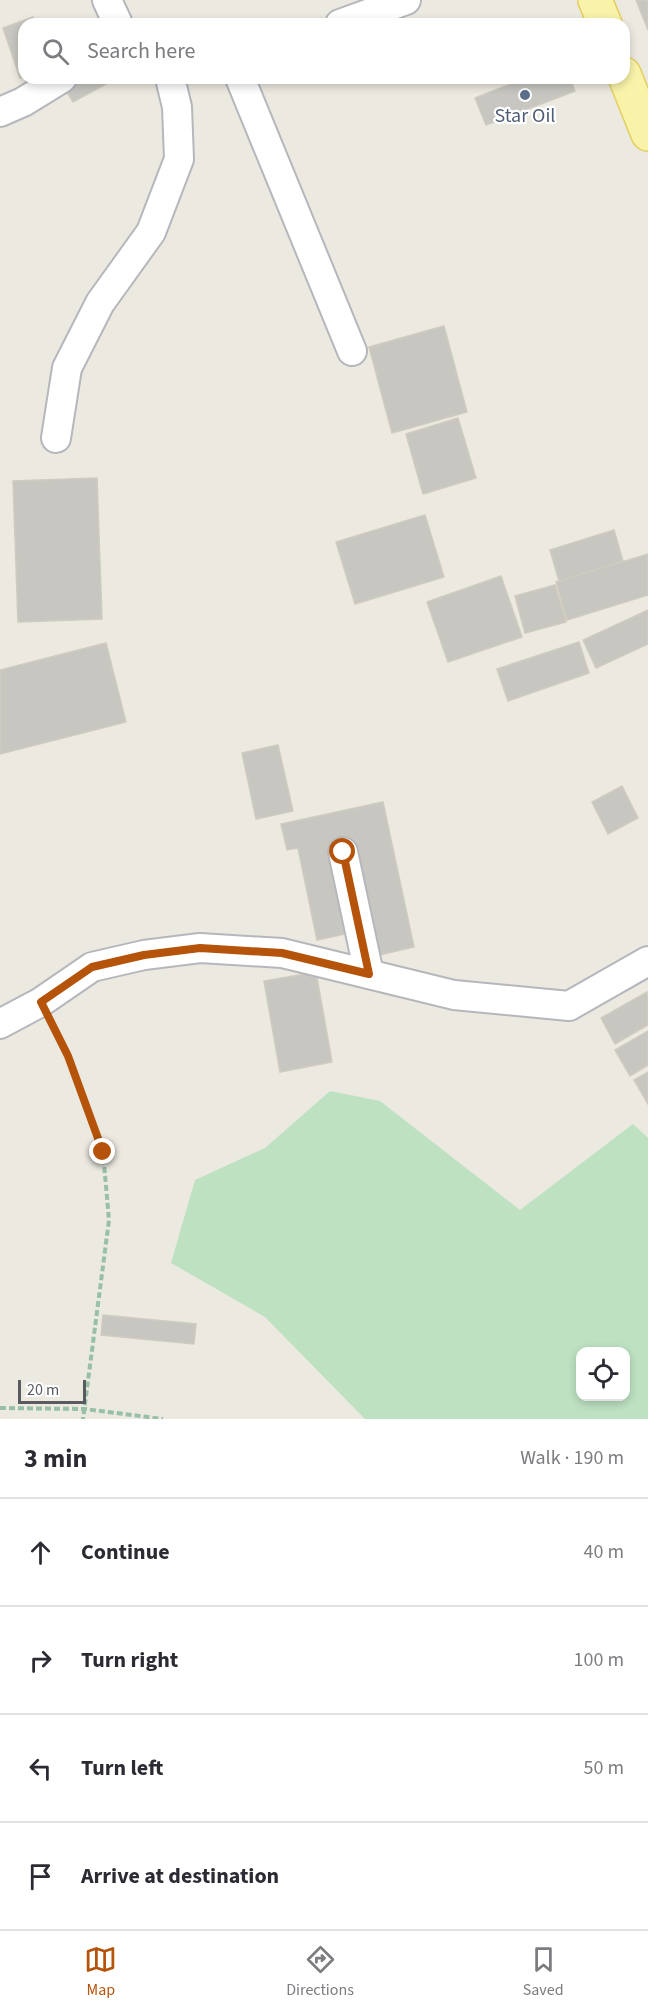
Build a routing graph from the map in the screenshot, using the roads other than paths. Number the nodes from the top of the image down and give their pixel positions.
1 (107, 0) edge
2 (406, 0) edge
3 (595, 0) edge
4 (115, 18) edge
5 (356, 18) edge
6 (602, 18) edge
7 (52, 84) edge
8 (172, 84) edge
9 (242, 84) edge
10 (628, 84) edge
11 (0, 112) edge
12 (648, 134) edge
13 (352, 351) dead end
14 (56, 438) dead end
15 (343, 852) dead end
16 (648, 961) edge
17 (369, 974) junction
18 (0, 1023) edge

1 - 4 street
2 - 5 street
3 - 6 main road
7 - 11 street
8 - 14 street
9 - 13 street
10 - 12 main road
15 - 17 street
16 - 17 street
17 - 18 street

